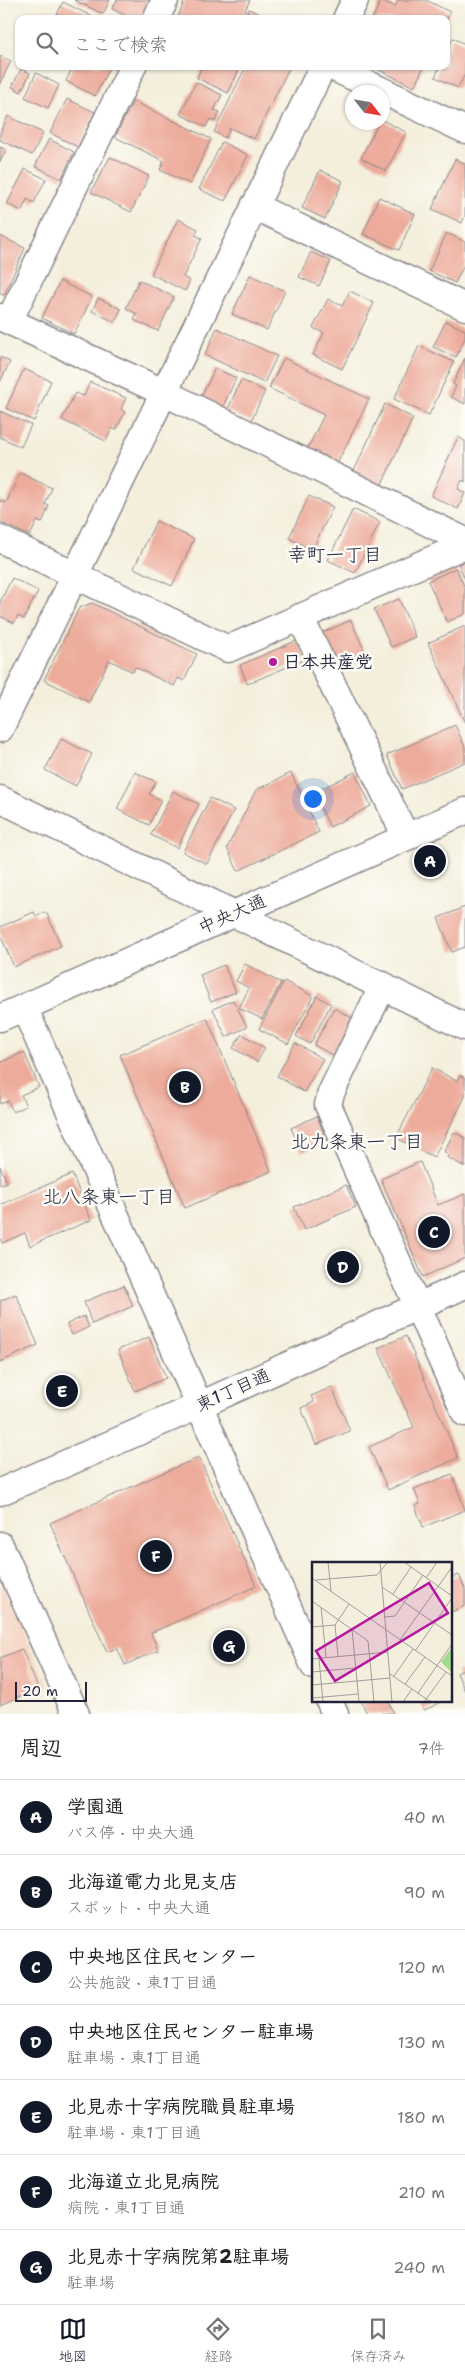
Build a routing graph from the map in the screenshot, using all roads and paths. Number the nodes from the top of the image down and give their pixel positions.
1 (165, 0) edge
2 (355, 0) edge
3 (158, 15) edge
4 (348, 15) edge
5 (131, 70) edge
6 (321, 70) edge
7 (338, 70) edge
8 (465, 130) edge
9 (254, 206) junction
10 (465, 307) edge
11 (5, 319) edge
12 (165, 393) junction
13 (0, 539) edge
14 (465, 541) edge
15 (465, 545) edge
16 (74, 576) junction
17 (300, 617) junction
18 (0, 729) edge
19 (0, 799) edge
20 (465, 811) edge
21 (406, 837) junction
22 (235, 913) junction
23 (383, 985) junction
24 (24, 1007) junction
25 (0, 1018) edge
26 (465, 1027) edge
27 (465, 1285) edge
28 (419, 1306) junction
29 (198, 1406) junction
30 (465, 1413) edge
31 (0, 1492) edge
32 (0, 1545) edge
33 (312, 1662) edge
34 (330, 1702) edge
35 (76, 1714) edge
36 (335, 1714) edge

1 - 3 street
2 - 4 street
5 - 11 street
6 - 9 street
7 - 8 street
9 - 10 street
9 - 12 street
11 - 12 street
12 - 14 street
12 - 16 street
13 - 16 street
15 - 17 street
16 - 17 street
16 - 18 street
17 - 21 street
19 - 22 street
20 - 21 street, 中央大通
21 - 22 street, 中央大通
22 - 23 street
22 - 24 street, 中央大通
23 - 26 street
23 - 28 street
24 - 25 street, 中央大通
24 - 29 street
27 - 28 street, 東1丁目通
28 - 29 street, 東1丁目通
28 - 30 street
29 - 31 street, 東1丁目通
29 - 33 street
32 - 35 street
34 - 36 street

